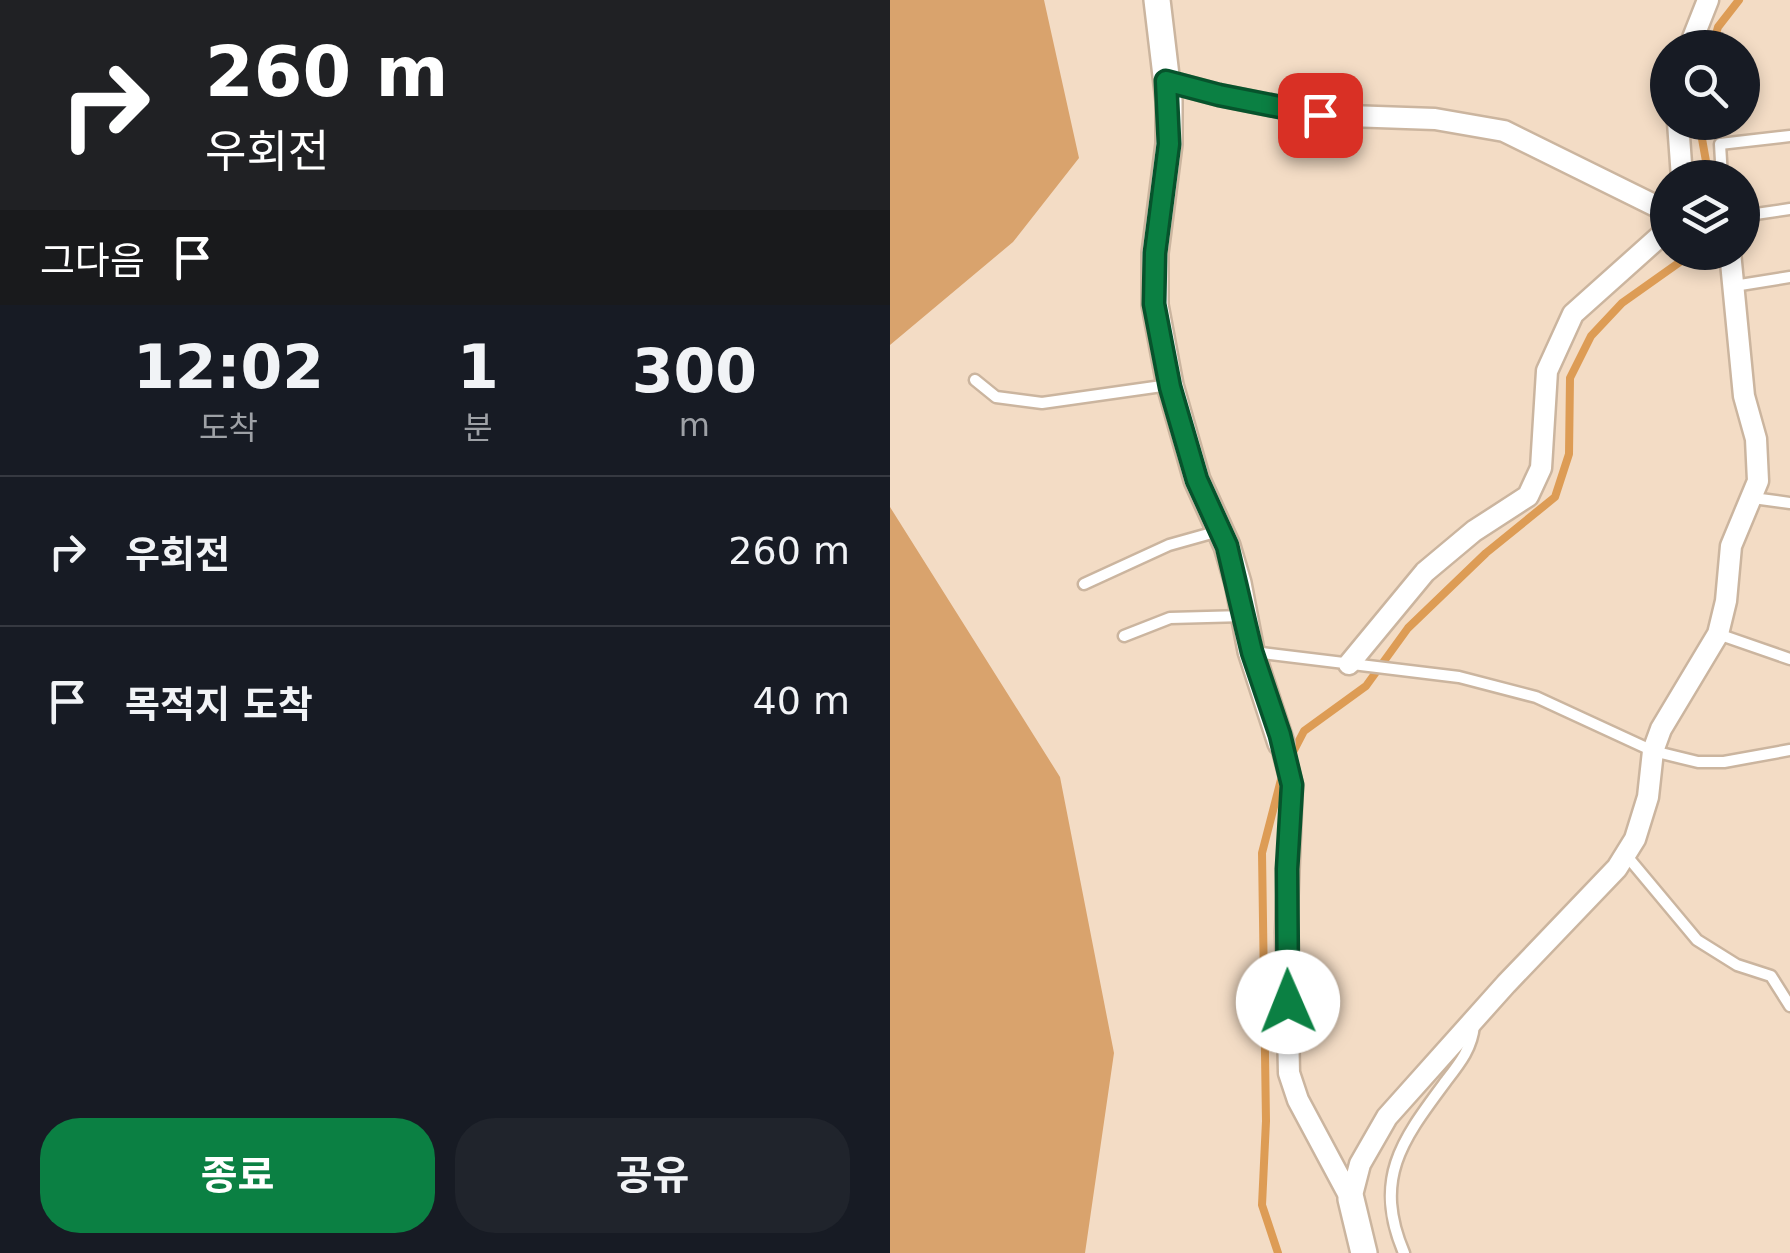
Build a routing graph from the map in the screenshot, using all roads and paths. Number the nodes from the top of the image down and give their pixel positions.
1 (1157, 0) edge
2 (1708, 0) edge
3 (1696, 30) edge
4 (1166, 81) junction
5 (1790, 136) edge
6 (1721, 160) edge
7 (1650, 203) edge
8 (1790, 209) edge
9 (1760, 213) edge
10 (1650, 244) edge
11 (1732, 270) edge
12 (1790, 277) edge
13 (1734, 286) junction
14 (976, 380) dead end
15 (1170, 385) junction
16 (1753, 498) junction
17 (1790, 503) edge
18 (1220, 531) junction
19 (1084, 584) dead end
20 (1244, 616) junction
21 (1718, 634) junction
22 (1124, 636) dead end
23 (1252, 652) junction
24 (1790, 659) edge
25 (1355, 665) junction
26 (1282, 743) joint
27 (1790, 750) edge
28 (1653, 751) junction
29 (1626, 854) junction
30 (1790, 1006) edge
31 (1474, 1019) junction
32 (1351, 1198) junction
33 (1364, 1253) edge
34 (1404, 1253) edge

1 - 4 street
2 - 3 street
4 - 7 street
4 - 15 street
5 - 6 lane
8 - 9 lane
10 - 25 street
11 - 13 street
12 - 13 lane
13 - 16 street
14 - 15 lane
15 - 18 street
16 - 17 lane
16 - 21 street
18 - 19 lane
18 - 20 street
20 - 22 lane
20 - 23 street
21 - 24 lane
21 - 28 street
23 - 25 lane
23 - 26 street
25 - 28 lane
26 - 32 street
27 - 28 lane
28 - 29 street
29 - 30 lane
29 - 31 street
31 - 32 street
31 - 34 lane
32 - 33 street

